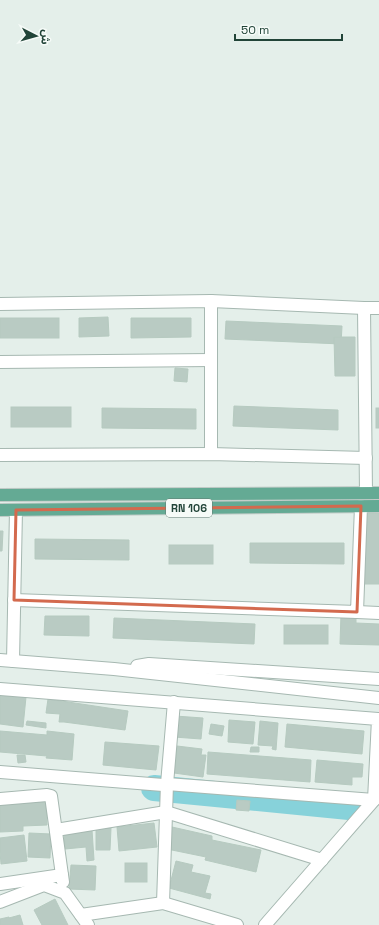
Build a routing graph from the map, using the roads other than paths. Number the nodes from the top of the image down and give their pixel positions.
1 (211, 301) junction
2 (0, 304) edge
3 (364, 308) junction
4 (379, 308) edge
5 (211, 360) junction
6 (0, 362) edge
7 (211, 454) junction
8 (0, 455) edge
9 (366, 458) junction
10 (379, 493) edge
11 (366, 494) junction
12 (0, 495) edge
13 (361, 506) junction
14 (379, 506) edge
15 (0, 510) edge
16 (16, 510) junction
17 (14, 600) junction
18 (357, 612) junction
19 (379, 613) edge
20 (0, 660) edge
21 (13, 661) junction
22 (114, 669) junction
23 (379, 679) edge
24 (0, 689) edge
25 (379, 698) edge
26 (174, 702) junction
27 (0, 772) edge
28 (167, 784) junction
29 (0, 799) edge
30 (374, 800) junction
31 (166, 812) junction
32 (56, 830) junction
33 (322, 860) junction
34 (62, 875) junction
35 (0, 884) edge
36 (65, 893) junction
37 (0, 902) edge
38 (163, 903) junction
39 (84, 920) edge
40 (237, 925) edge
41 (265, 925) edge

1 - 2 street
1 - 3 street
1 - 5 street
3 - 4 street
3 - 9 street
5 - 6 street
5 - 7 street
7 - 8 street
7 - 9 street
9 - 11 street
10 - 11 main road, RN 106
11 - 12 main road, RN 106
13 - 14 main road, RN 106
13 - 16 main road, RN 106
13 - 18 street
15 - 16 main road, RN 106
16 - 17 street
17 - 18 street
17 - 21 street
18 - 19 street
20 - 21 street
21 - 22 street
22 - 23 street
22 - 25 street
24 - 26 street
26 - 28 street
26 - 30 street
27 - 28 street
28 - 30 street
28 - 31 street
29 - 32 street
30 - 33 street
31 - 32 street
31 - 33 street
31 - 38 street
32 - 34 street
33 - 41 street
34 - 35 street
34 - 36 street
36 - 37 street
36 - 39 street
38 - 39 street
38 - 40 street

